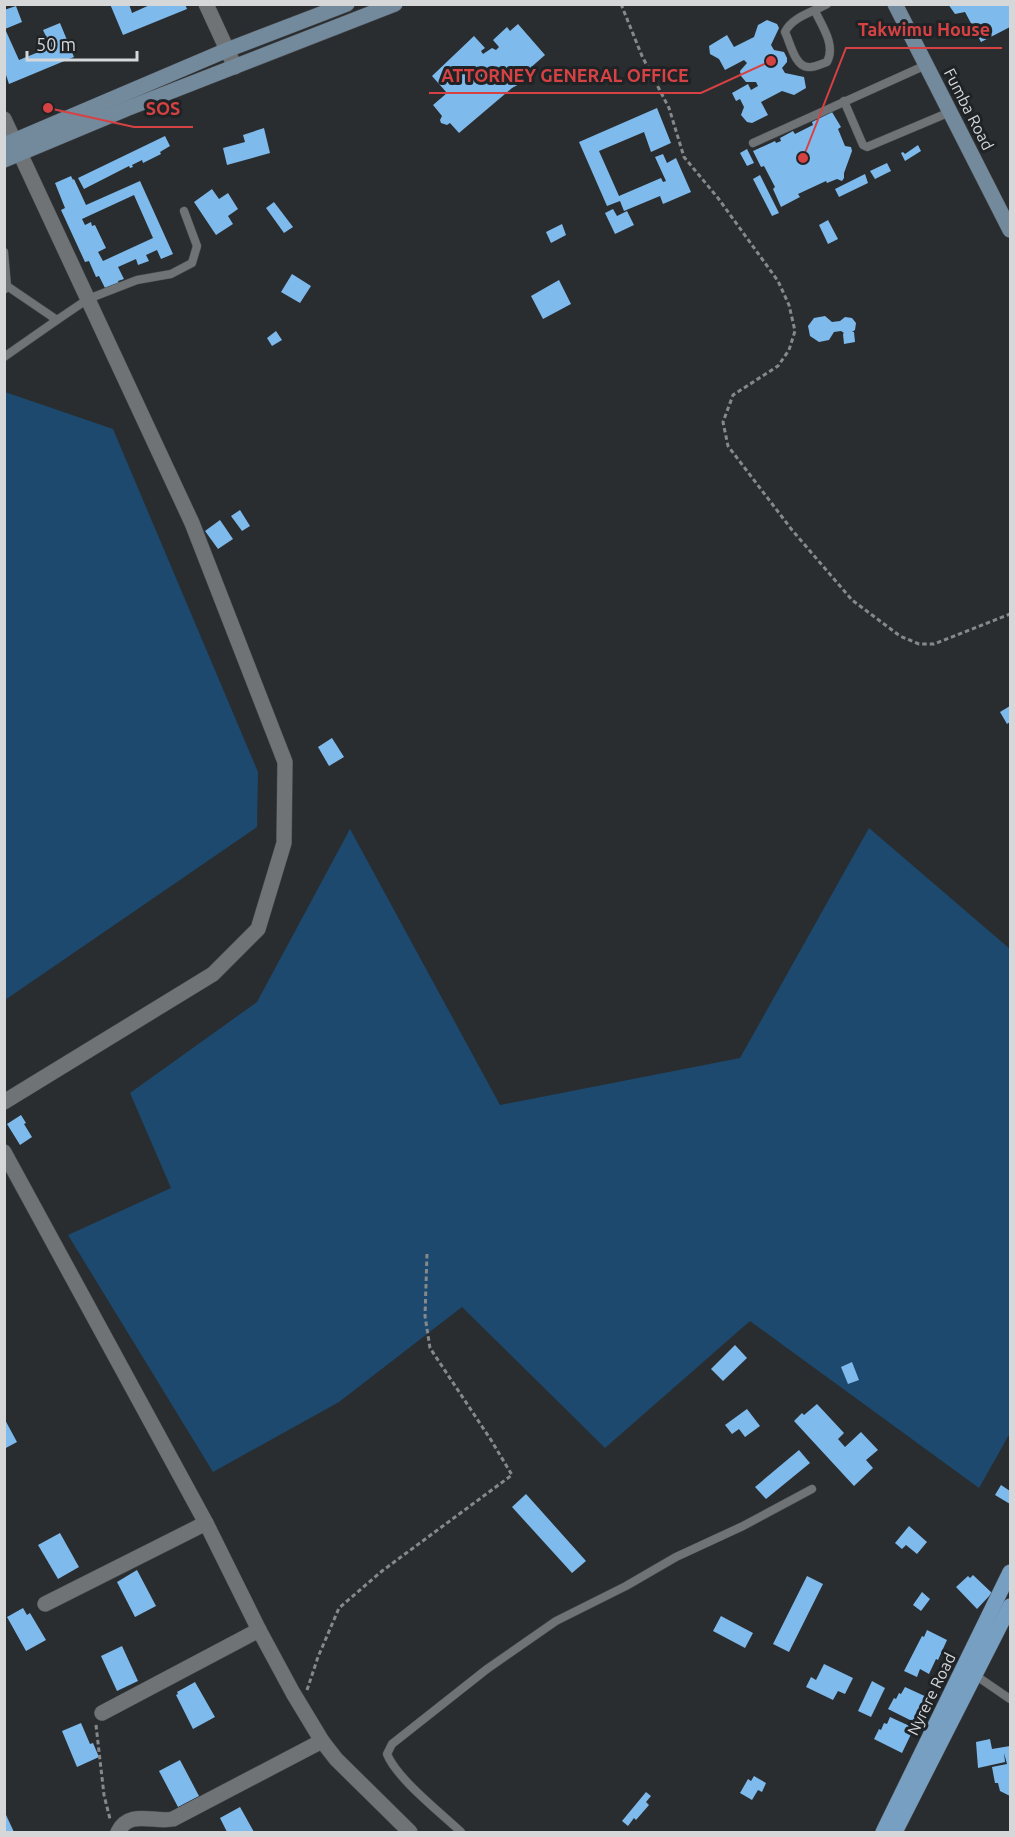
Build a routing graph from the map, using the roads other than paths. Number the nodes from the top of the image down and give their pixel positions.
1 (206, 4) edge
2 (347, 4) edge
3 (395, 4) edge
4 (827, 4) edge
5 (895, 4) edge
6 (327, 8) edge
7 (815, 11) junction
8 (227, 50) junction
9 (926, 65) junction
10 (235, 67) junction
11 (844, 101) junction
12 (950, 112) junction
13 (4, 119) edge
14 (753, 142) dead end
15 (13, 146) edge
16 (4, 160) edge
17 (184, 211) dead end
18 (1011, 230) edge
19 (4, 252) edge
20 (6, 288) edge
21 (88, 299) junction
22 (57, 320) junction
23 (4, 357) edge
24 (4, 1102) edge
25 (4, 1152) edge
26 (812, 1489) dead end
27 (206, 1523) junction
28 (1010, 1573) edge
29 (45, 1604) dead end
30 (1011, 1606) edge
31 (259, 1630) junction
32 (969, 1672) junction
33 (1011, 1699) edge
34 (102, 1713) road end
35 (322, 1742) junction
36 (115, 1828) edge
37 (410, 1833) edge
38 (461, 1833) edge
39 (883, 1833) edge
40 (895, 1833) edge

1 - 8 street
2 - 6 main road
3 - 10 main road
4 - 7 lane
5 - 9 main road, Fumba Road
6 - 8 main road
7 - 7 lane
8 - 10 street
8 - 15 main road
9 - 11 lane
9 - 12 main road, Fumba Road
10 - 15 main road
11 - 12 lane
11 - 14 lane
12 - 18 main road, Fumba Road
13 - 15 street
15 - 16 main road
15 - 21 street
17 - 21 lane
19 - 20 lane
20 - 22 lane
21 - 22 lane
21 - 24 street
22 - 23 lane
25 - 27 street
26 - 38 lane
27 - 29 street
27 - 31 street
28 - 32 main road, Nyrere Road
30 - 32 main road, Nyrere Road
31 - 34 street
31 - 35 street
32 - 33 lane
32 - 39 main road, Nyrere Road
32 - 40 main road, Nyrere Road
35 - 36 street
35 - 37 street

